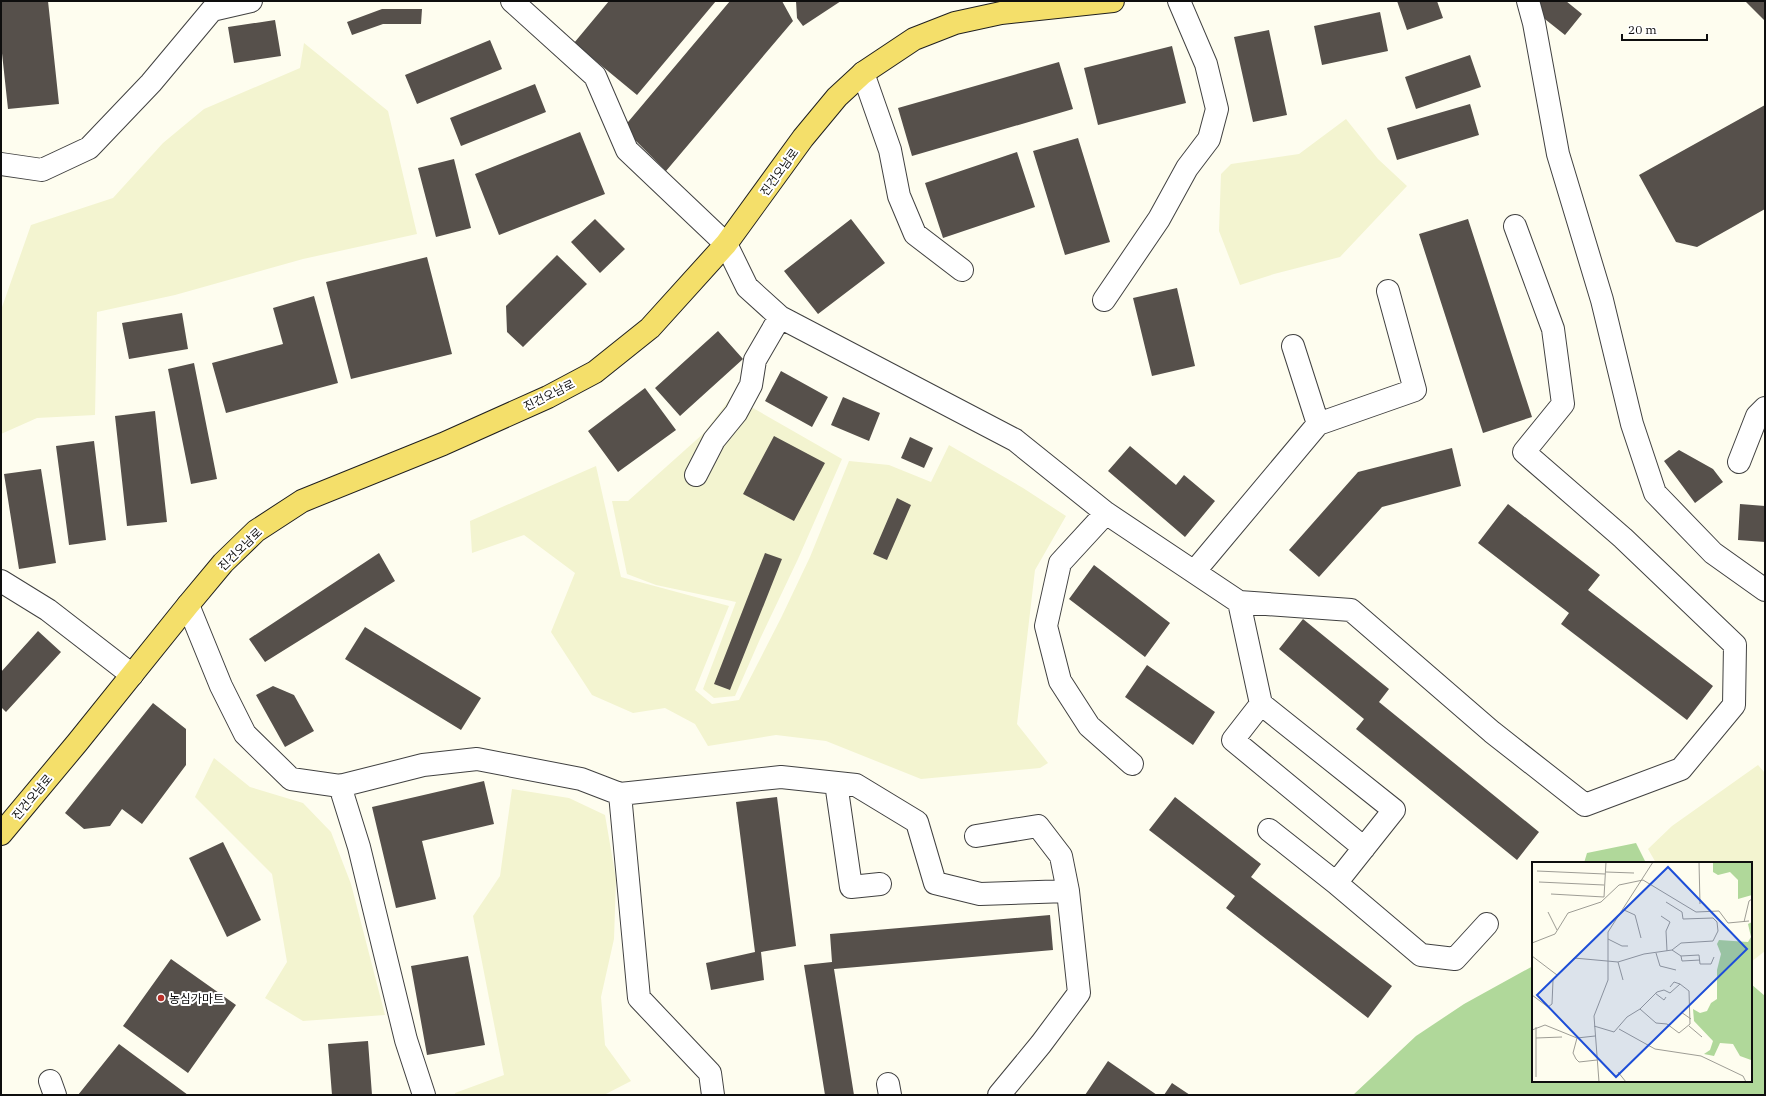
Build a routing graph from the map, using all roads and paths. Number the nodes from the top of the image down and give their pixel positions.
1 (251, 1) edge
2 (512, 1) edge
3 (1113, 1) edge
4 (1179, 1) edge
5 (1528, 1) edge
6 (863, 73) junction
7 (1, 164) edge
8 (1515, 226) dead end
9 (726, 244) junction
10 (962, 270) dead end
11 (1388, 291) dead end
12 (1104, 300) dead end
13 (780, 317) junction
14 (1293, 346) dead end
15 (1765, 408) edge
16 (1318, 424) junction
17 (1739, 462) dead end
18 (696, 475) dead end
19 (1106, 513) junction
20 (1194, 572) junction
21 (1, 581) edge
22 (1765, 590) edge
23 (1239, 602) junction
24 (188, 604) junction
25 (132, 675) junction
26 (1261, 704) junction
27 (1132, 764) dead end
28 (836, 783) junction
29 (340, 786) junction
30 (620, 794) junction
31 (1269, 830) dead end
32 (1, 834) edge
33 (976, 836) dead end
34 (1364, 848) junction
35 (1336, 883) junction
36 (880, 884) dead end
37 (1068, 891) junction
38 (1487, 924) dead end
39 (424, 1095) edge
40 (713, 1095) edge
41 (999, 1095) edge

1 - 7 street
2 - 9 street
3 - 6 main road, 진건오남로
4 - 12 street
5 - 22 street
6 - 9 main road, 진건오남로
6 - 10 street
8 - 23 street
9 - 13 street
9 - 24 main road, 진건오남로
11 - 16 street
13 - 18 street
13 - 19 street
14 - 16 street
15 - 17 street
16 - 20 street
19 - 20 street
19 - 27 street
20 - 23 street
21 - 25 street
23 - 26 street
24 - 25 main road, 진건오남로
24 - 29 street
25 - 32 main road, 진건오남로
26 - 34 street
26 - 34 street
28 - 30 street
28 - 36 street
28 - 37 street
29 - 30 street
29 - 39 street
30 - 40 street
31 - 35 street
33 - 37 street
34 - 35 street
35 - 38 street
37 - 41 street

